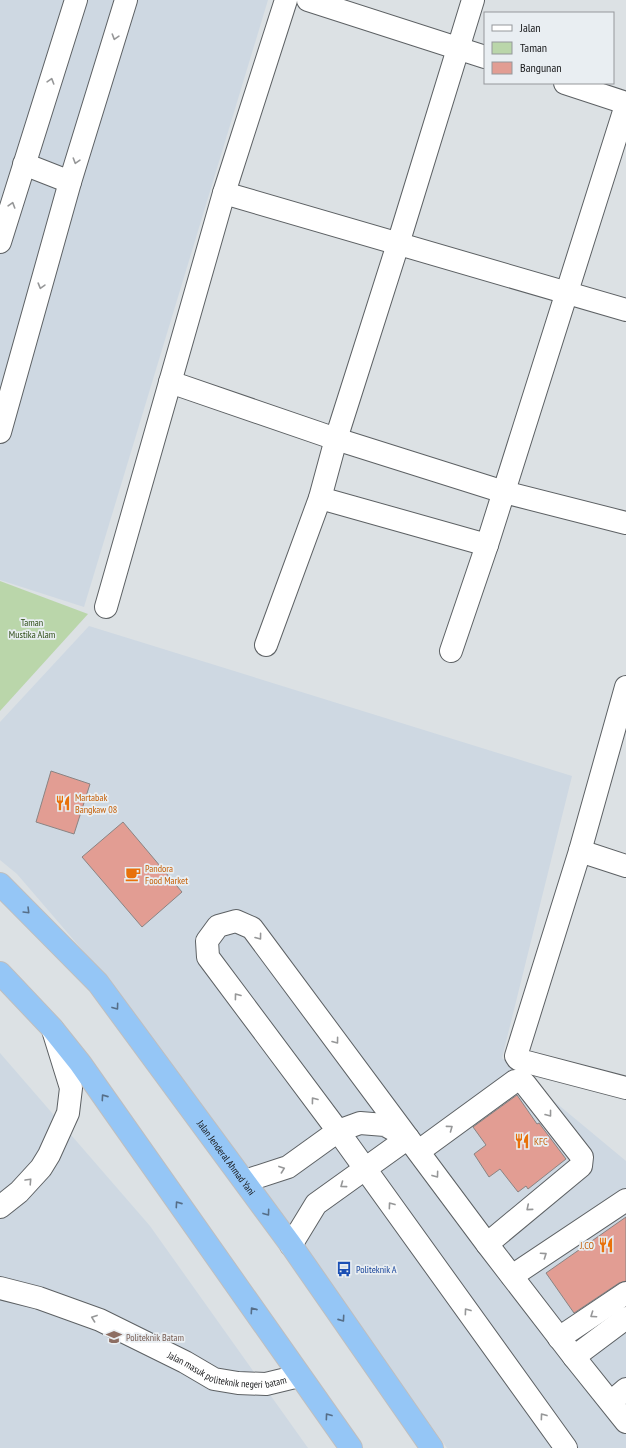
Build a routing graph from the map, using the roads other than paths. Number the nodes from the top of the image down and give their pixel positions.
1 (76, 0) edge
2 (126, 0) edge
3 (286, 0) edge
4 (308, 0) edge
5 (474, 0) edge
6 (459, 48) junction
7 (484, 57) edge
8 (568, 84) edge
9 (626, 104) edge
10 (24, 164) junction
11 (70, 182) junction
12 (224, 193) junction
13 (0, 242) edge
14 (398, 244) junction
15 (567, 292) junction
16 (626, 310) edge
17 (170, 382) junction
18 (0, 432) edge
19 (336, 439) junction
20 (504, 492) junction
21 (320, 498) junction
22 (626, 523) edge
23 (487, 546) junction
24 (106, 607) dead end
25 (266, 645) dead end
26 (451, 651) dead end
27 (626, 687) edge
28 (580, 851) junction
29 (626, 866) edge
30 (0, 884) edge
31 (0, 973) edge
32 (52, 1028) junction
33 (626, 1088) edge
34 (338, 1131) junction
35 (414, 1145) junction
36 (365, 1168) junction
37 (245, 1181) junction
38 (626, 1200) edge
39 (0, 1207) edge
40 (487, 1244) junction
41 (291, 1245) junction
42 (512, 1276) junction
43 (0, 1288) edge
44 (626, 1293) edge
45 (626, 1318) edge
46 (559, 1338) junction
47 (574, 1357) junction
48 (299, 1376) junction
49 (618, 1396) edge
50 (626, 1422) edge
51 (351, 1448) edge
52 (432, 1448) edge
53 (566, 1448) edge

10 -> 1 street
2 -> 11 street
3 - 12 street
4 - 6 street
5 - 6 street
6 - 7 street
6 - 14 street
8 - 9 street
9 - 15 street
10 - 11 street
13 -> 10 street
11 -> 18 street
12 - 14 street
12 - 17 street
14 - 15 street
14 - 19 street
15 - 16 street
15 - 20 street
17 - 19 street
17 - 24 street
19 - 20 street
19 - 21 street
20 - 22 street
20 - 23 street
21 - 23 street
21 - 25 street
23 - 26 street
27 - 28 street
28 - 29 street
28 - 33 street
30 -> 37 highway, Jalan Jenderal Ahmad Yani
31 - 32 highway
39 -> 32 street
48 -> 32 highway
34 - 35 street
34 -> 35 street
34 - 36 street
37 -> 34 street
35 - 36 street
35 -> 40 street
35 -> 40 street
36 -> 41 street
53 -> 36 street
37 -> 41 highway, Jalan Jenderal Ahmad Yani
42 -> 38 street
40 - 42 street
41 -> 52 highway, Jalan Jenderal Ahmad Yani
42 - 46 street
48 -> 43 street, Jalan masuk politeknik negeri batam
44 -> 46 street
45 - 47 street
46 - 47 street
47 - 49 street
51 -> 48 highway
49 - 50 street

